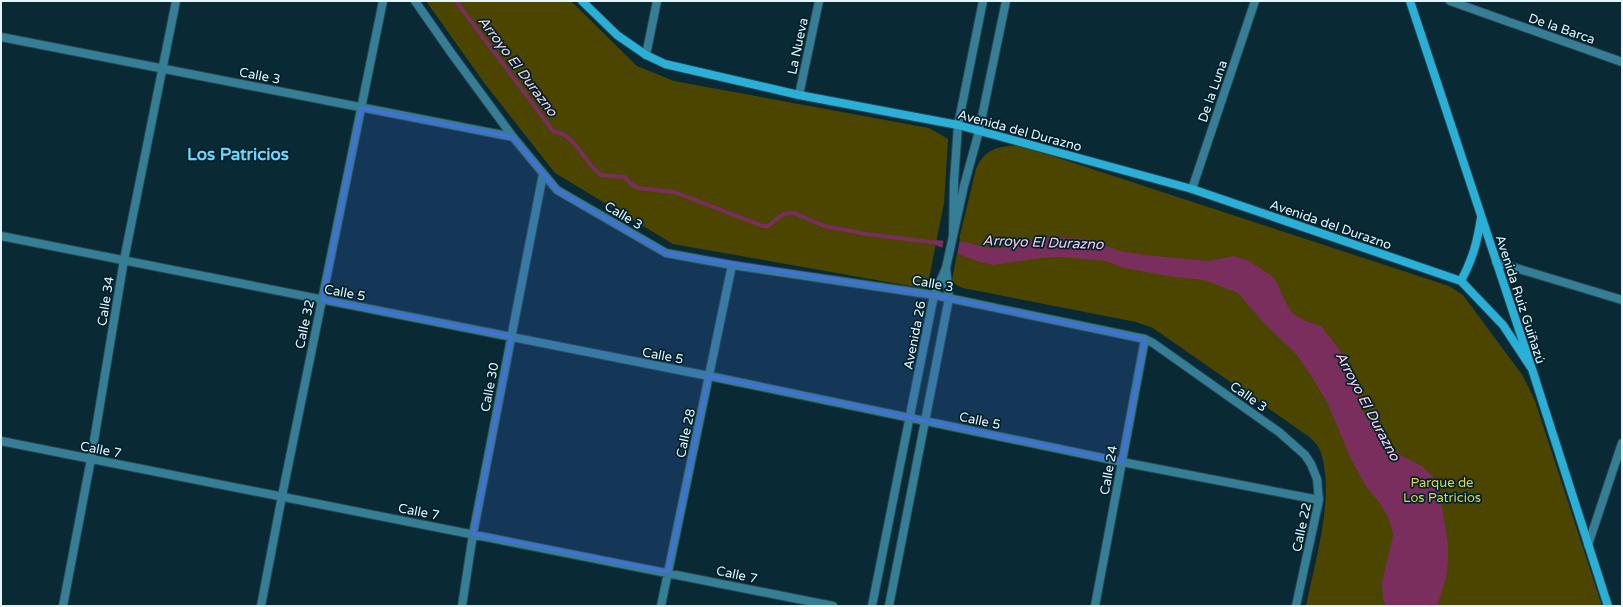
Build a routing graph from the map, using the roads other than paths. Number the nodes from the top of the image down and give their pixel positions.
1 (176, 1) edge
2 (383, 1) edge
3 (415, 1) edge
4 (582, 1) edge
5 (657, 1) edge
6 (819, 1) edge
7 (983, 1) edge
8 (1006, 1) edge
9 (1255, 1) edge
10 (1410, 1) edge
11 (1450, 1) edge
12 (1, 37) edge
13 (646, 55) junction
14 (1622, 62) edge
15 (162, 68) junction
16 (799, 95) junction
17 (361, 108) junction
18 (958, 125) junction
19 (979, 131) junction
20 (513, 138) junction
21 (543, 174) junction
22 (1192, 189) junction
23 (1481, 217) junction
24 (1, 236) edge
25 (953, 236) junction
26 (124, 260) junction
27 (1496, 262) junction
28 (732, 265) junction
29 (946, 268) junction
30 (1461, 281) junction
31 (934, 295) junction
32 (949, 298) junction
33 (322, 300) junction
34 (1622, 300) edge
35 (511, 337) junction
36 (1145, 339) junction
37 (1532, 369) junction
38 (709, 376) junction
39 (909, 418) junction
40 (925, 421) junction
41 (1, 441) edge
42 (1622, 444) edge
43 (1305, 455) joint
44 (91, 459) junction
45 (1122, 462) junction
46 (282, 496) junction
47 (1319, 500) junction
48 (474, 534) junction
49 (1588, 544) junction
50 (668, 572) junction
51 (63, 606) edge
52 (262, 606) edge
53 (462, 606) edge
54 (661, 606) edge
55 (833, 606) edge
56 (872, 606) edge
57 (889, 606) edge
58 (1095, 606) edge
59 (1296, 606) edge
60 (1608, 606) edge

1 - 15 street, Calle 34
2 - 17 street, Calle 32
3 - 20 street, Calle 3
4 - 13 main road, Avenida del Durazno
5 - 13 street
6 - 16 street, La Nueva
7 - 18 street
8 - 19 street
9 - 22 street, De la Luna
10 - 23 main road, Avenida Ruiz Guiñazú
11 - 14 street, De la Barca
12 - 15 street, Calle 3
13 - 16 main road, Avenida del Durazno
15 - 17 street, Calle 3
15 - 26 street, Calle 34
16 - 18 main road, Avenida del Durazno
17 - 20 street, Calle 3
17 - 33 street, Calle 32
18 - 19 main road, Avenida del Durazno
18 - 25 street
19 - 22 main road, Avenida del Durazno
19 - 25 street
20 - 21 street, Calle 3
21 - 28 street, Calle 3
21 - 35 street, Calle 30
22 - 30 main road, Avenida del Durazno
23 - 27 main road, Avenida Ruiz Guiñazú
23 - 30 main road
24 - 26 street, Calle 5
25 - 29 street
26 - 33 street, Calle 5
26 - 44 street, Calle 34
27 - 34 street
27 - 37 main road, Avenida Ruiz Guiñazú
28 - 31 street, Calle 3
28 - 38 street, Calle 28
29 - 31 street, Avenida 26
29 - 32 street
30 - 37 main road
31 - 32 street, Calle 3
31 - 39 street, Avenida 26
32 - 36 street, Calle 3
32 - 40 street
33 - 35 street, Calle 5
33 - 46 street, Calle 32
35 - 38 street, Calle 5
35 - 48 street, Calle 30
36 - 43 street, Calle 3
36 - 45 street, Calle 24
37 - 49 main road, Avenida Ruiz Guiñazú
38 - 39 street, Calle 5
38 - 50 street, Calle 28
39 - 40 street, Calle 5
39 - 56 street, Avenida 26
40 - 45 street, Calle 5
40 - 57 street
41 - 44 street, Calle 7
42 - 49 street
43 - 47 street, Calle 22
44 - 46 street, Calle 7
44 - 51 street, Calle 34
45 - 47 street, Calle 5
45 - 58 street, Calle 24
46 - 48 street, Calle 7
46 - 52 street, Calle 32
47 - 59 street, Calle 22
48 - 50 street, Calle 7
48 - 53 street, Calle 30
49 - 60 main road, Avenida Ruiz Guiñazú
50 - 54 street, Calle 28
50 - 55 street, Calle 7

